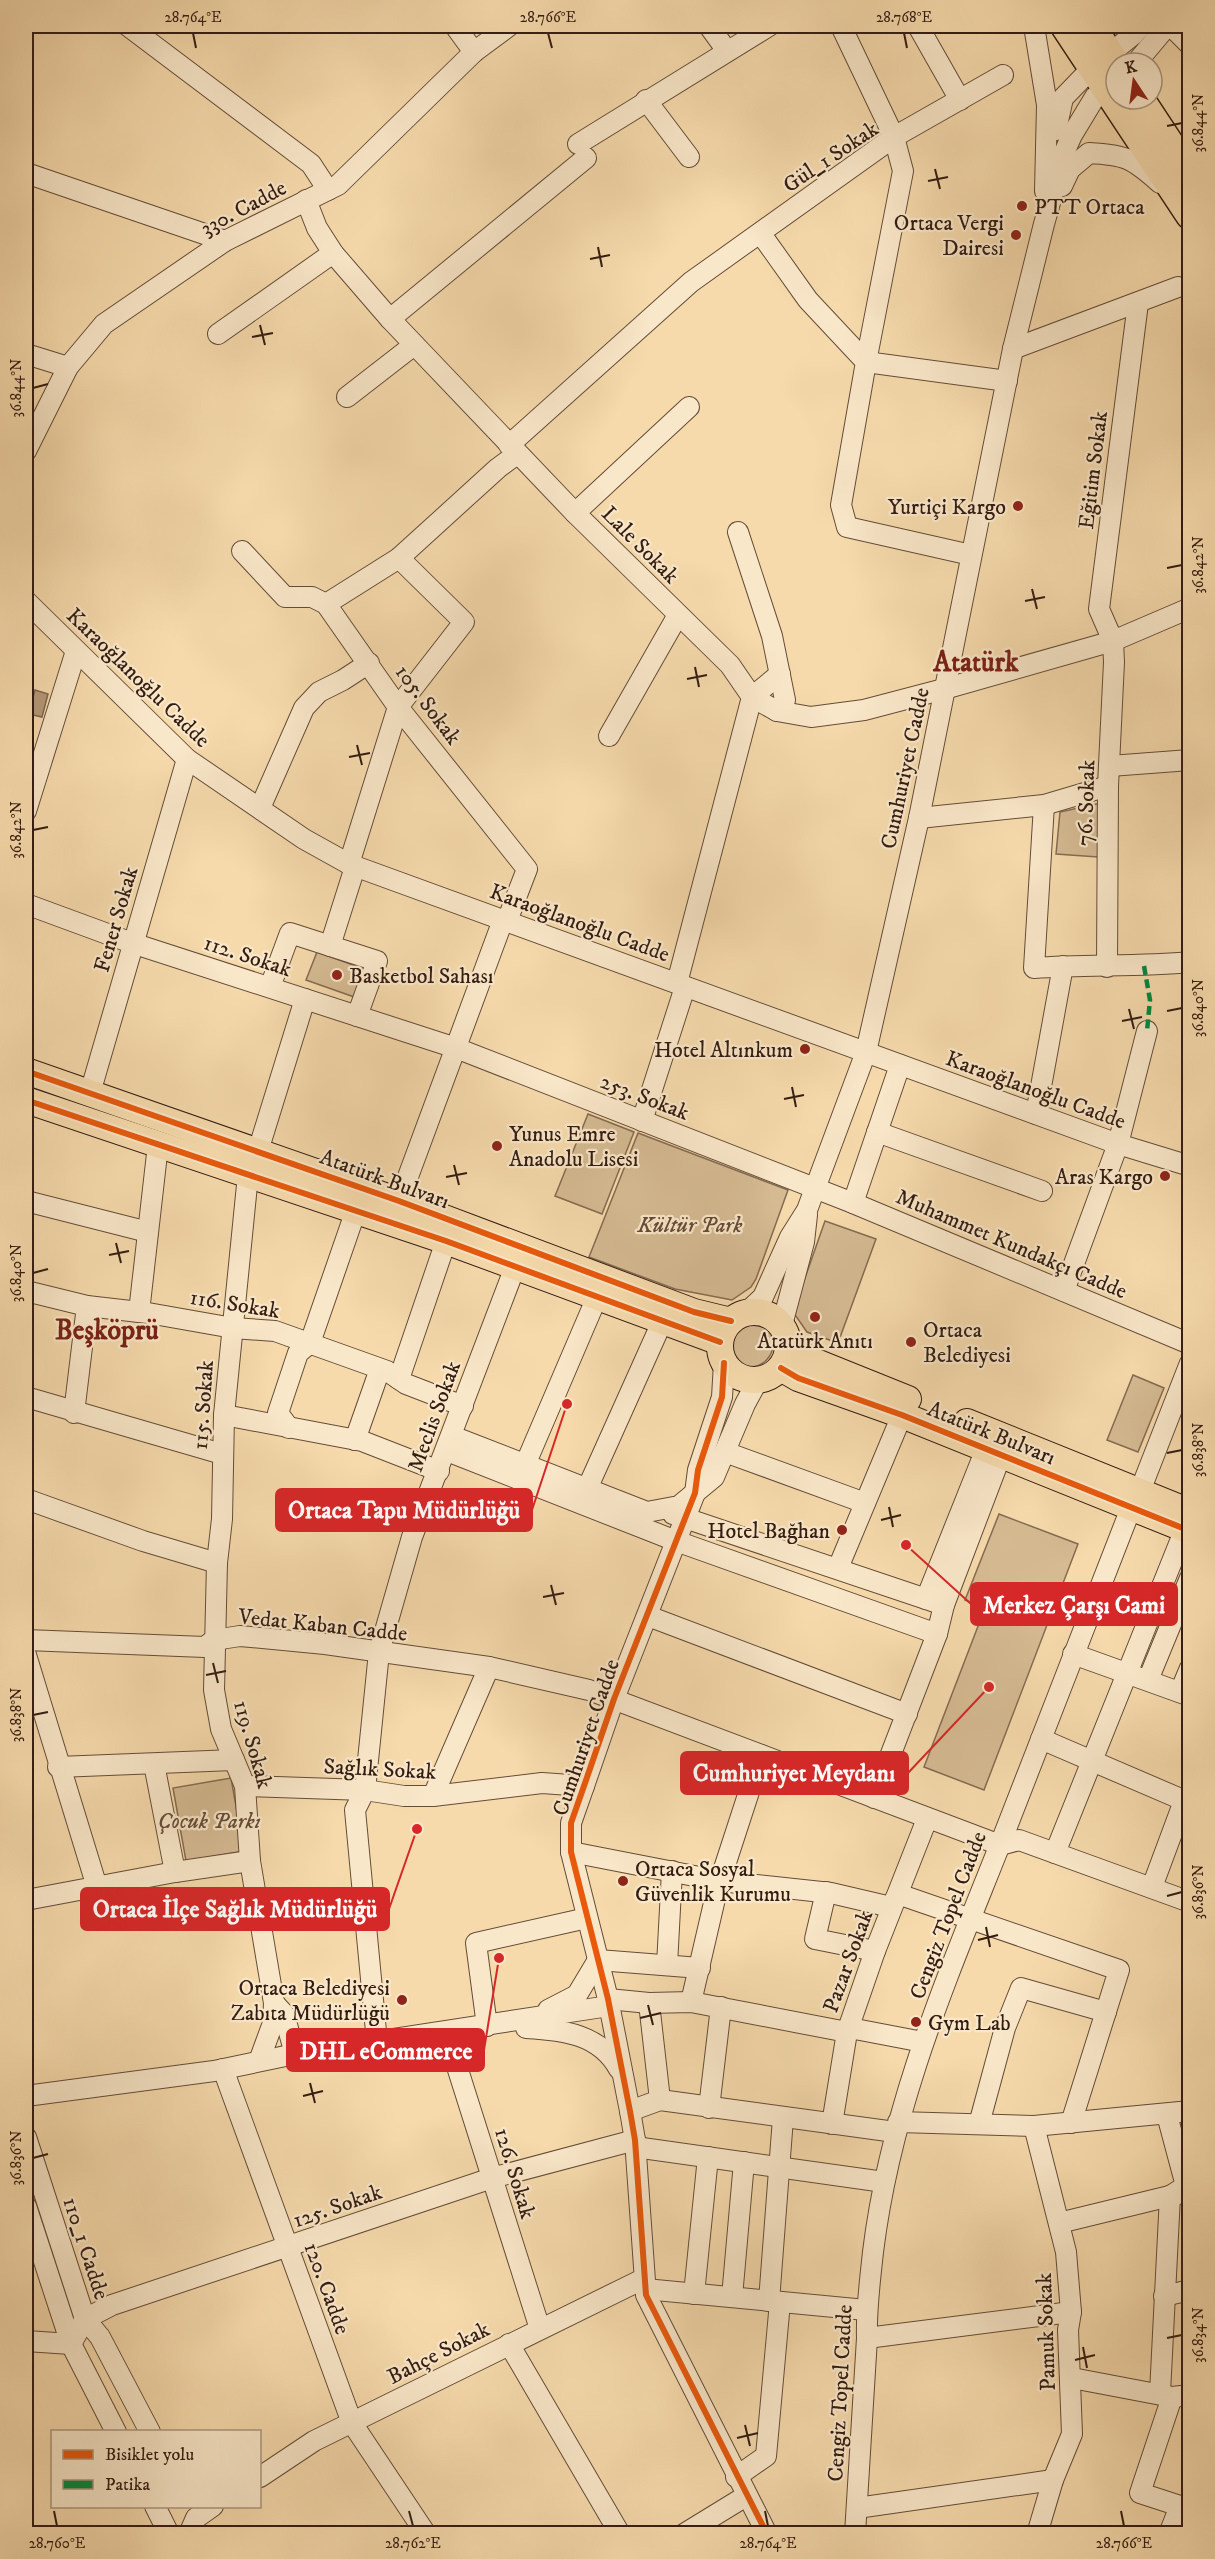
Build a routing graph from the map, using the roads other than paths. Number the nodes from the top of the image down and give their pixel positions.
1 (455, 26) edge
2 (509, 26) edge
3 (709, 26) edge
4 (769, 26) edge
5 (841, 26) edge
6 (918, 26) edge
7 (1034, 26) edge
8 (1065, 26) edge
9 (1091, 26) edge
10 (1141, 26) edge
11 (1169, 26) edge
12 (132, 27) edge
13 (1190, 45) edge
14 (727, 51) junction
15 (1125, 51) edge
16 (1137, 51) edge
17 (474, 52) junction
18 (1104, 53) edge
19 (1104, 63) edge
20 (1003, 75) dead end
21 (1104, 75) edge
22 (1104, 83) edge
23 (645, 100) junction
24 (960, 100) junction
25 (1136, 111) edge
26 (1146, 111) edge
27 (894, 136) junction
28 (689, 157) dead end
29 (1046, 167) junction
30 (26, 172) edge
31 (328, 190) junction
32 (1186, 196) edge
33 (306, 200) junction
34 (1044, 224) junction
35 (761, 234) junction
36 (225, 241) junction
37 (333, 253) junction
38 (1178, 286) dead end
39 (1138, 303) junction
40 (390, 319) junction
41 (218, 334) dead end
42 (414, 345) junction
43 (1013, 349) junction
44 (26, 354) edge
45 (866, 362) junction
46 (68, 367) junction
47 (1007, 381) junction
48 (347, 397) dead end
49 (689, 407) dead end
50 (513, 449) junction
51 (26, 451) edge
52 (575, 513) junction
53 (738, 532) dead end
54 (242, 550) dead end
55 (971, 555) junction
56 (399, 558) junction
57 (26, 601) edge
58 (326, 604) junction
59 (1190, 608) edge
60 (678, 615) junction
61 (1113, 641) junction
62 (76, 651) junction
63 (369, 663) junction
64 (780, 674) junction
65 (944, 689) junction
66 (752, 697) junction
67 (398, 707) junction
68 (777, 711) junction
69 (609, 736) dead end
70 (187, 759) junction
71 (1190, 760) edge
72 (1110, 766) junction
73 (1108, 786) junction
74 (1044, 805) junction
75 (260, 808) junction
76 (26, 811) edge
77 (919, 818) junction
78 (352, 865) junction
79 (26, 904) edge
80 (505, 920) junction
81 (132, 943) junction
82 (330, 946) junction
83 (1190, 962) edge
84 (1063, 966) junction
85 (1107, 967) junction
86 (681, 985) junction
87 (270, 987) junction
88 (305, 999) junction
89 (357, 1017) junction
90 (1147, 1031) dead end
91 (456, 1048) junction
92 (866, 1052) junction
93 (900, 1065) junction
94 (26, 1071) edge
95 (90, 1093) junction
96 (26, 1100) edge
97 (1036, 1114) junction
98 (642, 1121) junction
99 (877, 1132) junction
100 (1118, 1144) junction
101 (158, 1145) junction
102 (258, 1151) junction
103 (1190, 1166) edge
104 (248, 1174) junction
105 (816, 1189) junction
106 (1042, 1191) dead end
107 (26, 1201) edge
108 (399, 1201) junction
109 (853, 1203) junction
110 (356, 1210) junction
111 (807, 1210) junction
112 (148, 1232) junction
113 (446, 1241) junction
114 (515, 1267) junction
115 (26, 1291) edge
116 (1064, 1291) junction
117 (597, 1297) junction
118 (87, 1306) junction
119 (139, 1312) junction
120 (662, 1322) junction
121 (232, 1328) junction
122 (730, 1334) junction
123 (786, 1334) junction
124 (310, 1343) junction
125 (1190, 1344) edge
126 (1190, 1363) edge
127 (380, 1369) junction
128 (770, 1374) junction
129 (399, 1379) junction
130 (26, 1397) edge
131 (463, 1406) junction
132 (74, 1413) junction
133 (224, 1415) junction
134 (902, 1415) junction
135 (289, 1428) junction
136 (355, 1440) junction
137 (449, 1444) junction
138 (725, 1452) junction
139 (994, 1452) junction
140 (222, 1454) junction
141 (525, 1465) junction
142 (439, 1471) junction
143 (587, 1490) junction
144 (695, 1493) junction
145 (26, 1499) edge
146 (1136, 1499) junction
147 (974, 1501) junction
148 (865, 1503) junction
149 (659, 1509) junction
150 (684, 1518) junction
151 (1188, 1524) edge
152 (676, 1541) junction
153 (217, 1563) junction
154 (838, 1568) junction
155 (1190, 1578) edge
156 (926, 1599) junction
157 (944, 1605) junction
158 (648, 1616) junction
159 (937, 1634) junction
160 (26, 1640) edge
161 (214, 1640) junction
162 (379, 1652) junction
163 (1073, 1654) junction
164 (26, 1655) edge
165 (489, 1667) junction
166 (1190, 1668) edge
167 (1127, 1673) junction
168 (1148, 1680) junction
169 (1185, 1694) edge
170 (614, 1699) junction
171 (907, 1714) junction
172 (1041, 1739) junction
173 (761, 1755) junction
174 (234, 1760) junction
175 (1092, 1761) junction
176 (154, 1764) junction
177 (58, 1767) junction
178 (584, 1785) junction
179 (245, 1786) junction
180 (365, 1790) junction
181 (433, 1796) junction
182 (874, 1798) junction
183 (1188, 1801) edge
184 (927, 1819) junction
185 (1000, 1845) junction
186 (571, 1852) junction
187 (1055, 1853) junction
188 (250, 1861) junction
189 (672, 1871) junction
190 (175, 1872) junction
191 (720, 1881) junction
192 (97, 1887) junction
193 (1152, 1887) junction
194 (826, 1892) junction
195 (898, 1894) junction
196 (26, 1900) edge
197 (1190, 1902) edge
198 (970, 1917) junction
199 (587, 1918) junction
200 (875, 1951) junction
201 (598, 1960) junction
202 (667, 1965) junction
203 (700, 1968) junction
204 (609, 2002) junction
205 (691, 2002) junction
206 (274, 2003) junction
207 (649, 2003) junction
208 (721, 2007) junction
209 (1106, 2012) junction
210 (487, 2026) junction
211 (446, 2032) junction
212 (847, 2032) junction
213 (377, 2042) junction
214 (923, 2042) junction
215 (295, 2054) junction
216 (259, 2061) junction
217 (223, 2069) junction
218 (621, 2072) junction
219 (26, 2096) edge
220 (660, 2100) junction
221 (709, 2108) junction
222 (630, 2111) junction
223 (1190, 2111) edge
224 (1167, 2115) junction
225 (783, 2118) junction
226 (1071, 2123) junction
227 (832, 2124) junction
228 (979, 2124) junction
229 (1034, 2126) junction
230 (896, 2127) junction
231 (26, 2137) edge
232 (635, 2143) junction
233 (708, 2157) junction
234 (744, 2162) junction
235 (779, 2167) junction
236 (492, 2178) junction
237 (884, 2182) junction
238 (1190, 2192) edge
239 (1170, 2196) junction
240 (26, 2206) edge
241 (1059, 2223) junction
242 (288, 2247) junction
243 (644, 2284) junction
244 (1190, 2290) edge
245 (694, 2294) junction
246 (1164, 2296) junction
247 (732, 2297) junction
248 (774, 2302) junction
249 (866, 2310) junction
250 (1071, 2312) junction
251 (85, 2319) junction
252 (540, 2329) junction
253 (867, 2338) junction
254 (26, 2341) edge
255 (71, 2344) junction
256 (509, 2344) junction
257 (1072, 2378) junction
258 (1174, 2395) edge
259 (352, 2423) junction
260 (115, 2430) edge
261 (149, 2430) edge
262 (261, 2476) edge
263 (736, 2477) junction
264 (1053, 2480) junction
265 (746, 2496) junction
266 (156, 2508) edge
267 (210, 2508) edge
268 (856, 2508) junction
269 (1185, 2508) edge
270 (192, 2519) edge
271 (169, 2534) edge
272 (426, 2534) edge
273 (620, 2534) edge
274 (684, 2534) edge
275 (767, 2534) edge
276 (855, 2534) edge
277 (1037, 2534) edge
278 (1169, 2534) edge

1 - 17 street
2 - 17 street, 330. Cadde
3 - 14 street
4 - 14 street
5 - 27 street
6 - 24 street
7 - 29 street
8 - 19 highway
9 - 18 highway
10 - 15 street
11 - 13 street
11 - 16 street
12 - 31 street
14 - 23 street
17 - 31 street, 330. Cadde
20 - 24 street
21 - 29 street
22 - 34 street
23 - 28 street
23 - 40 street
24 - 27 street
25 - 32 highway
26 - 32 highway
27 - 35 street, Gül_1 Sokak
27 - 45 street, Gül_1 Sokak
29 - 34 street
30 - 36 street
31 - 33 street, 330. Cadde
32 - 34 street
33 - 36 street, 330. Cadde
33 - 37 street, Lale Sokak
34 - 43 street, Cumhuriyet Cadde
35 - 45 street
35 - 50 street, Gül_1 Sokak
36 - 46 street, 330. Cadde
37 - 40 street, Lale Sokak
37 - 41 street
38 - 39 street
39 - 43 street
39 - 61 street, Eğitim Sokak
40 - 42 street, Lale Sokak
42 - 48 street
42 - 50 street, Lale Sokak
43 - 47 street, Cumhuriyet Cadde
44 - 46 street
45 - 47 street
45 - 55 street, Gül_1 Sokak
46 - 51 street, 330. Cadde
47 - 55 street, Cumhuriyet Cadde
49 - 52 street
50 - 52 street, Lale Sokak
50 - 56 street, Gül_1 Sokak
52 - 60 street, Lale Sokak
53 - 64 street
54 - 58 street
55 - 65 street, Cumhuriyet Cadde
56 - 58 street, Gül_1 Sokak
56 - 67 street
57 - 62 street, Karaoğlanoğlu Cadde
58 - 63 street, 105. Sokak
59 - 61 street
60 - 66 street, Lale Sokak
60 - 69 street
61 - 65 street
61 - 72 street, 76. Sokak
62 - 70 street, Karaoğlanoğlu Cadde
62 - 76 street
63 - 67 street, 105. Sokak
63 - 75 street
64 - 66 street
64 - 68 street
65 - 68 street
65 - 77 street, Cumhuriyet Cadde
66 - 68 street
66 - 86 street
67 - 78 street
67 - 80 street, 105. Sokak
70 - 75 street, Karaoğlanoğlu Cadde
70 - 81 street, Fener Sokak
71 - 72 street
72 - 73 street, 76. Sokak
73 - 74 street
73 - 85 street, 76. Sokak
74 - 77 street
74 - 84 street
75 - 78 street, Karaoğlanoğlu Cadde
77 - 92 street, Cumhuriyet Cadde
78 - 80 street, Karaoğlanoğlu Cadde
78 - 82 street
79 - 81 street, 112. Sokak
80 - 86 street, Karaoğlanoğlu Cadde
80 - 91 street
81 - 87 street, 112. Sokak
81 - 95 street, Fener Sokak
82 - 87 street
82 - 89 street
83 - 85 street
84 - 85 street
84 - 97 street
86 - 92 street, Karaoğlanoğlu Cadde
86 - 98 street
87 - 88 street, 112. Sokak
88 - 89 street, 112. Sokak
88 - 102 street
89 - 91 street, 112. Sokak
90 - 100 street
91 - 98 street, 253. Sokak
91 - 108 street
92 - 93 street, Karaoğlanoğlu Cadde
92 - 105 street, Cumhuriyet Cadde
93 - 97 street, Karaoğlanoğlu Cadde
93 - 99 street
94 - 95 main road, Atatürk Bulvarı
95 - 102 main road, Atatürk Bulvarı
96 - 101 main road, Atatürk Bulvarı
97 - 100 street, Karaoğlanoğlu Cadde
98 - 105 street, 253. Sokak
99 - 106 street
99 - 109 street
100 - 103 street, Karaoğlanoğlu Cadde
100 - 116 street
101 - 104 main road, Atatürk Bulvarı
101 - 112 street
102 - 108 main road, Atatürk Bulvarı
104 - 110 main road, Atatürk Bulvarı
104 - 121 street, 115. Sokak
105 - 109 street, Muhammet Kundakçı Cadde
105 - 111 street, Cumhuriyet Cadde
107 - 112 street
108 - 122 main road, Atatürk Bulvarı
109 - 116 street, Muhammet Kundakçı Cadde
110 - 113 main road, Atatürk Bulvarı
110 - 124 street
111 - 122 street, Cumhuriyet Cadde
111 - 123 street, Cumhuriyet Cadde
112 - 119 street
113 - 114 main road, Atatürk Bulvarı
113 - 129 street
114 - 117 main road, Atatürk Bulvarı
114 - 131 street, Meclis Sokak
115 - 118 street, 116. Sokak
116 - 125 street, Muhammet Kundakçı Cadde
117 - 120 main road, Atatürk Bulvarı
117 - 141 street
118 - 119 street, 116. Sokak
118 - 132 street
119 - 121 street, 116. Sokak
120 - 122 main road, Atatürk Bulvarı
120 - 143 street
121 - 124 street, 116. Sokak
121 - 133 street, 115. Sokak
122 - 123 main road
122 - 128 main road
122 - 144 street, Cumhuriyet Cadde
123 - 128 main road
123 - 146 main road, Atatürk Bulvarı
124 - 127 street, 116. Sokak
124 - 135 street
126 - 146 street, Cengiz Topel Cadde
127 - 129 street, 116. Sokak
127 - 136 street
128 - 134 main road, Atatürk Bulvarı
128 - 138 street, Cumhuriyet Cadde
129 - 131 street, 116. Sokak
130 - 132 street
131 - 137 street, Meclis Sokak
132 - 140 street
133 - 135 street
133 - 140 street, 115. Sokak
134 - 139 main road, Atatürk Bulvarı
134 - 148 street
135 - 136 street
136 - 142 street
137 - 141 street
137 - 142 street, Meclis Sokak
137 - 152 street
138 - 144 street, Cumhuriyet Cadde
138 - 148 street
139 - 146 main road, Atatürk Bulvarı
139 - 147 street
140 - 153 street, 115. Sokak
141 - 143 street
142 - 162 street, Meclis Sokak
143 - 149 street
144 - 149 street
144 - 150 street, Cumhuriyet Cadde
145 - 153 street
146 - 151 main road, Atatürk Bulvarı
146 - 163 street, Cengiz Topel Cadde
147 - 156 street
147 - 157 street
148 - 154 street
149 - 150 street
150 - 152 street, Cumhuriyet Cadde
150 - 154 street
151 - 167 street
152 - 158 street, Cumhuriyet Cadde
152 - 159 street
153 - 161 street, 115. Sokak
154 - 156 street
155 - 168 street
156 - 157 street
157 - 159 street
158 - 170 street, Cumhuriyet Cadde
158 - 171 street
159 - 171 street
160 - 161 street, Vedat Kaban Cadde
161 - 162 street, Vedat Kaban Cadde
161 - 174 street, 119. Sokak
162 - 165 street, Vedat Kaban Cadde
162 - 180 street, Meclis Sokak
163 - 167 street
163 - 172 street, Cengiz Topel Cadde
164 - 177 street
165 - 170 street, Vedat Kaban Cadde
165 - 181 street
166 - 169 street
167 - 168 street
167 - 175 street
168 - 169 street
170 - 173 street, Vedat Kaban Cadde
170 - 178 street, Cumhuriyet Cadde
171 - 182 street
172 - 175 street
172 - 185 street, Cengiz Topel Cadde
173 - 182 street, Vedat Kaban Cadde
173 - 191 street
174 - 176 street
174 - 179 street, 119. Sokak
175 - 183 street
175 - 187 street
176 - 177 street
176 - 190 street
177 - 192 street
178 - 181 street, Sağlık Sokak
178 - 186 street, Cumhuriyet Cadde
179 - 180 street, Sağlık Sokak
179 - 188 street, 119. Sokak
180 - 181 street, Sağlık Sokak
180 - 213 street, Meclis Sokak
182 - 184 street, Vedat Kaban Cadde
183 - 193 street
184 - 185 street, Vedat Kaban Cadde
184 - 195 street, Pazar Sokak
185 - 187 street
185 - 198 street, Cengiz Topel Cadde
186 - 189 street
186 - 199 street, Cumhuriyet Cadde
187 - 193 street
188 - 190 street
188 - 206 street, 119. Sokak
189 - 191 street
189 - 202 street
190 - 192 street
191 - 194 street
191 - 203 street
192 - 196 street
193 - 197 street
194 - 195 street
194 - 200 street
195 - 198 street
195 - 200 street, Pazar Sokak
198 - 209 street
198 - 214 street, Cengiz Topel Cadde
199 - 201 street, Cumhuriyet Cadde
199 - 210 street
200 - 212 street, Pazar Sokak
201 - 202 street
201 - 204 street, Cumhuriyet Cadde
201 - 210 street
202 - 203 street
203 - 205 street
204 - 207 street
204 - 210 street
204 - 218 street, Cumhuriyet Cadde
205 - 207 street
205 - 208 street
206 - 215 street
206 - 216 street
207 - 220 street
208 - 212 street
208 - 221 street
209 - 226 street
209 - 228 street
210 - 211 street
210 - 218 street
211 - 213 street
211 - 236 street, 126. Sokak
212 - 214 street
212 - 227 street, Pazar Sokak
213 - 215 street
214 - 230 street, Cengiz Topel Cadde
215 - 216 street
216 - 217 street
217 - 219 street
217 - 242 street, 120. Cadde
218 - 222 street, Cumhuriyet Cadde
220 - 221 street
220 - 222 street
221 - 225 street
222 - 232 street, Cumhuriyet Cadde
223 - 224 street
224 - 226 street
224 - 239 street
225 - 227 street
225 - 235 street
226 - 229 street
227 - 230 street
228 - 229 street
228 - 230 street
229 - 241 street, Pamuk Sokak
230 - 237 street, Cengiz Topel Cadde
231 - 251 street, 110_1 Cadde
232 - 233 street
232 - 236 street, 125. Sokak
232 - 243 street, Cumhuriyet Cadde
233 - 234 street
233 - 245 street
234 - 235 street
234 - 247 street
235 - 237 street
235 - 248 street
236 - 242 street, 125. Sokak
236 - 252 street, 126. Sokak
237 - 249 street, Cengiz Topel Cadde
238 - 239 street
239 - 241 street
239 - 246 street
240 - 255 street, 110_1 Cadde
241 - 250 street, Pamuk Sokak
242 - 251 street, 125. Sokak
242 - 259 street, 120. Cadde
243 - 245 street
243 - 252 street, Bahçe Sokak
243 - 263 street, Cumhuriyet Cadde
244 - 246 street
245 - 247 street
246 - 258 street
247 - 248 street
248 - 249 street
248 - 263 street
249 - 253 street, Cengiz Topel Cadde
250 - 253 street
250 - 257 street, Pamuk Sokak
251 - 255 street
251 - 261 street, 110_1 Cadde
252 - 256 street, Bahçe Sokak
253 - 268 street, Cengiz Topel Cadde
254 - 255 street
255 - 260 street, 110_1 Cadde
256 - 259 street, Bahçe Sokak
256 - 273 street
257 - 258 street
257 - 264 street, Pamuk Sokak
258 - 269 street
259 - 262 street, Bahçe Sokak
259 - 272 street, 120. Cadde
263 - 265 street, Cumhuriyet Cadde
264 - 268 street
264 - 277 street, Pamuk Sokak
265 - 274 street
265 - 275 street, Cumhuriyet Cadde
266 - 271 street
267 - 270 street
268 - 276 street, Cengiz Topel Cadde
269 - 278 street

